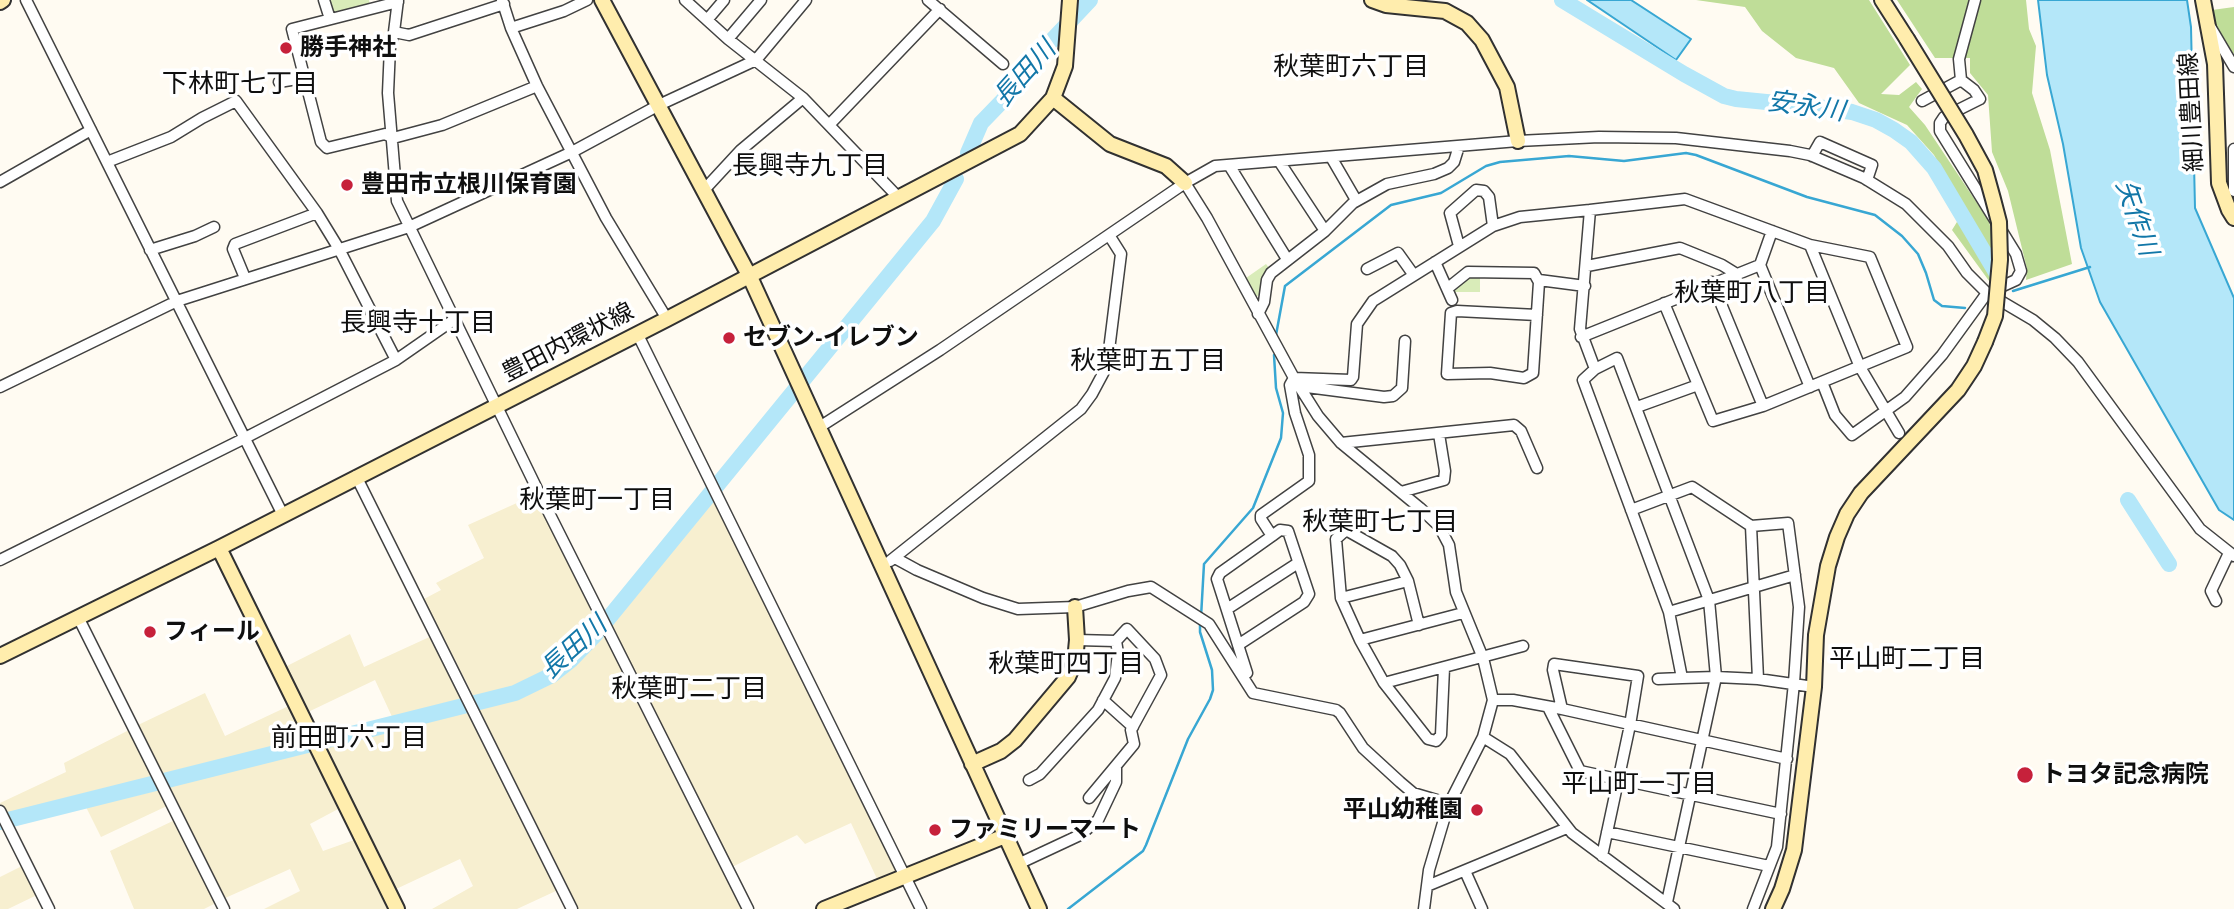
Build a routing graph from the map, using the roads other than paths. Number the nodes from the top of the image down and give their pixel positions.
1 (26, 0) edge
2 (324, 0) edge
3 (587, 0) edge
4 (602, 0) edge
5 (685, 0) edge
6 (724, 0) edge
7 (761, 0) edge
8 (806, 0) edge
9 (928, 0) edge
10 (1070, 0) edge
11 (1372, 0) edge
12 (1882, 0) edge
13 (1975, 0) edge
14 (2203, 0) edge
15 (398, 1) edge
16 (503, 2) edge
17 (940, 9) junction
18 (330, 19) junction
19 (707, 20) junction
20 (2207, 21) junction
21 (511, 29) junction
22 (394, 32) junction
23 (729, 39) junction
24 (756, 60) junction
25 (1003, 64) dead end
26 (2234, 67) edge
27 (303, 78) junction
28 (1961, 80) junction
29 (279, 82) dead end
30 (537, 86) junction
31 (803, 98) junction
32 (1053, 98) junction
33 (1922, 101) dead end
34 (659, 104) junction
35 (829, 125) junction
36 (91, 130) junction
37 (393, 138) junction
38 (1518, 141) junction
39 (1460, 146) junction
40 (2234, 149) edge
41 (572, 152) junction
42 (1812, 156) junction
43 (1331, 158) junction
44 (1279, 161) junction
45 (107, 162) junction
46 (1229, 165) junction
47 (1867, 180) junction
48 (0, 182) edge
49 (1185, 183) junction
50 (704, 190) junction
51 (2234, 191) edge
52 (897, 197) junction
53 (1356, 200) junction
54 (1590, 210) junction
55 (317, 213) junction
56 (2234, 219) edge
57 (1493, 226) junction
58 (214, 227) dead end
59 (409, 227) junction
60 (1325, 231) junction
61 (1772, 231) junction
62 (1109, 235) junction
63 (1810, 245) junction
64 (1459, 246) junction
65 (339, 249) junction
66 (150, 250) junction
67 (1287, 259) junction
68 (1435, 262) junction
69 (1760, 265) junction
70 (1587, 266) junction
71 (1367, 269) dead end
72 (1735, 273) junction
73 (1413, 274) junction
74 (750, 276) junction
75 (245, 278) junction
76 (1539, 280) junction
77 (1712, 282) junction
78 (1584, 286) junction
79 (1448, 288) junction
80 (1987, 293) junction
81 (1452, 300) dead end
82 (177, 301) junction
83 (1664, 303) junction
84 (1258, 314) junction
85 (1537, 315) junction
86 (455, 319) junction
87 (667, 319) junction
88 (638, 333) junction
89 (1581, 337) junction
90 (1405, 341) dead end
91 (396, 360) junction
92 (1860, 367) junction
93 (1595, 369) junction
94 (1296, 382) junction
95 (1822, 382) junction
96 (1698, 385) junction
97 (0, 387) edge
98 (1810, 387) junction
99 (497, 405) junction
100 (1763, 406) junction
101 (1637, 408) junction
102 (1887, 412) junction
103 (818, 428) junction
104 (1899, 433) dead end
105 (1439, 434) junction
106 (245, 438) junction
107 (1341, 443) junction
108 (1536, 468) dead end
109 (356, 476) junction
110 (1401, 492) junction
111 (1670, 494) junction
112 (1631, 510) junction
113 (282, 513) junction
114 (1751, 526) junction
115 (1272, 536) junction
116 (219, 548) junction
117 (2231, 554) edge
118 (895, 558) junction
119 (0, 559) edge
120 (1298, 563) junction
121 (882, 565) junction
122 (1795, 575) junction
123 (1408, 581) junction
124 (1753, 587) junction
125 (1341, 598) junction
126 (1709, 600) junction
127 (2216, 601) dead end
128 (1075, 607) junction
129 (1227, 610) junction
130 (1669, 612) junction
131 (1463, 613) junction
132 (78, 617) junction
133 (1419, 625) junction
134 (1077, 640) junction
135 (1360, 640) junction
136 (1116, 641) junction
137 (1238, 645) junction
138 (1523, 646) dead end
139 (0, 656) edge
140 (1483, 658) junction
141 (1444, 668) junction
142 (1247, 673) dead end
143 (1716, 677) junction
144 (1682, 678) junction
145 (1658, 679) dead end
146 (1758, 679) junction
147 (1384, 682) junction
148 (1794, 683) junction
149 (1814, 687) junction
150 (1103, 700) junction
151 (1493, 700) junction
152 (1548, 707) junction
153 (1562, 709) junction
154 (1630, 725) junction
155 (1133, 727) junction
156 (1483, 737) junction
157 (1700, 741) junction
158 (1787, 759) junction
159 (972, 764) junction
160 (1115, 766) junction
161 (1619, 778) junction
162 (1029, 780) dead end
163 (1690, 794) junction
164 (1089, 798) dead end
165 (1448, 806) junction
166 (0, 811) edge
167 (1781, 814) junction
168 (1567, 828) junction
169 (1607, 832) junction
170 (1005, 836) junction
171 (1678, 847) junction
172 (1602, 856) junction
173 (1018, 864) junction
174 (1769, 866) junction
175 (1465, 871) junction
176 (905, 876) junction
177 (1427, 886) junction
178 (1670, 906) edge
179 (49, 909) edge
180 (224, 909) edge
181 (397, 909) edge
182 (572, 909) edge
183 (748, 909) edge
184 (824, 909) edge
185 (920, 909) edge
186 (1039, 909) edge
187 (1424, 909) edge
188 (1482, 909) edge
189 (1753, 909) edge
190 (1773, 909) edge

1 - 36 street
2 - 18 street
3 - 21 street
4 - 34 street
5 - 19 street
6 - 19 street
7 - 23 street
8 - 24 street
9 - 17 street
10 - 32 street, 豊田内環状線
11 - 38 street
12 - 149 street, bridge
13 - 28 street
14 - 20 street, 細川豊田線
15 - 18 street
15 - 22 street
16 - 21 street
16 - 22 street
17 - 25 street
17 - 35 street
18 - 27 street
19 - 23 street
20 - 26 street
20 - 56 street, 細川豊田線
21 - 30 street
22 - 37 street
23 - 24 street
24 - 31 street
24 - 34 street
27 - 29 street
27 - 37 street
28 - 33 street
28 - 80 street
30 - 37 street
30 - 41 street
31 - 35 street
31 - 50 street
32 - 49 street
32 - 52 street, 豊田内環状線
34 - 41 street
34 - 50 street
35 - 52 street
36 - 45 street
36 - 48 street
37 - 59 street
38 - 39 street
38 - 42 street
39 - 43 street
39 - 53 street
40 - 51 street
41 - 59 street
41 - 87 street
42 - 47 street
42 - 47 street
43 - 44 street
43 - 53 street
44 - 46 street
44 - 60 street
45 - 55 street
45 - 66 street
46 - 49 street
46 - 67 street
47 - 80 street
49 - 62 street
49 - 84 street
50 - 74 street
52 - 74 street, 豊田内環状線
53 - 60 street
54 - 57 street
54 - 61 street
54 - 70 street
55 - 65 street
55 - 75 street
57 - 64 street
57 - 64 street
58 - 66 street
59 - 65 street
59 - 86 street
60 - 67 street
61 - 63 street
61 - 69 street
62 - 103 street
62 - 118 street
63 - 92 street
63 - 92 street
64 - 68 street
65 - 75 street
65 - 91 street
66 - 82 street
67 - 84 street
68 - 73 street
68 - 79 street
69 - 72 street
69 - 98 street
70 - 72 street
70 - 78 street
71 - 73 street
72 - 77 street
73 - 94 street
74 - 87 street, 豊田内環状線
74 - 103 street
75 - 82 street
76 - 78 street
76 - 79 street
76 - 85 street
77 - 83 street
77 - 100 street
78 - 89 street
79 - 81 street
80 - 102 street
80 - 117 street
82 - 97 street
82 - 106 street
83 - 89 street
83 - 96 street
84 - 94 street
85 - 85 street
86 - 91 street
86 - 99 street
87 - 88 street, 豊田内環状線
88 - 99 street, 豊田内環状線
88 - 176 street
89 - 93 street
90 - 94 street
91 - 106 street
92 - 95 street
92 - 102 street
93 - 101 street
93 - 112 street
94 - 107 street
94 - 115 street
95 - 98 street
95 - 102 street
96 - 100 street
96 - 101 street
98 - 100 street
99 - 109 street, 豊田内環状線
99 - 183 street
101 - 111 street
102 - 104 street
103 - 121 street
105 - 107 street
105 - 108 street
105 - 110 street
106 - 113 street
106 - 119 street
107 - 110 street
109 - 113 street, 豊田内環状線
109 - 182 street
110 - 131 street
111 - 112 street
111 - 114 street
111 - 126 street
112 - 130 street
113 - 116 street, 豊田内環状線
114 - 122 street
114 - 124 street
115 - 120 street
115 - 129 street
116 - 132 street, 豊田内環状線
116 - 181 street
117 - 127 street
118 - 121 street
118 - 128 street
120 - 129 street
120 - 137 street
121 - 159 street
122 - 124 street
122 - 148 street
123 - 125 street
123 - 125 street
123 - 133 street
124 - 126 street
124 - 146 street
125 - 135 street
126 - 130 street
126 - 143 street
128 - 134 street
128 - 165 street
129 - 137 street
130 - 144 street
131 - 133 street
131 - 140 street
132 - 139 street, 豊田内環状線
132 - 180 street
133 - 135 street
134 - 136 street
134 - 159 street
135 - 147 street
136 - 150 street
136 - 155 street
137 - 142 street
138 - 140 street
140 - 141 street
140 - 151 street
141 - 147 street
141 - 147 street
143 - 144 street
143 - 146 street
143 - 157 street
144 - 145 street
146 - 148 street
148 - 149 street
148 - 158 street
149 - 190 street
150 - 155 street
150 - 162 street
151 - 152 street
151 - 156 street
152 - 153 street
152 - 161 street
153 - 154 street
153 - 154 street
154 - 157 street
154 - 161 street
155 - 160 street
156 - 165 street
156 - 168 street
157 - 158 street
157 - 163 street
158 - 167 street
159 - 170 street
160 - 164 street
160 - 173 street
161 - 163 street
161 - 169 street
163 - 167 street
163 - 171 street
165 - 177 street
166 - 179 street
167 - 174 street
168 - 172 street
168 - 175 street
169 - 171 street
169 - 172 street
170 - 173 street
170 - 176 street
171 - 174 street
171 - 178 street
172 - 178 street
173 - 186 street
174 - 189 street
175 - 177 street
175 - 188 street
176 - 184 street
176 - 185 street
177 - 187 street

